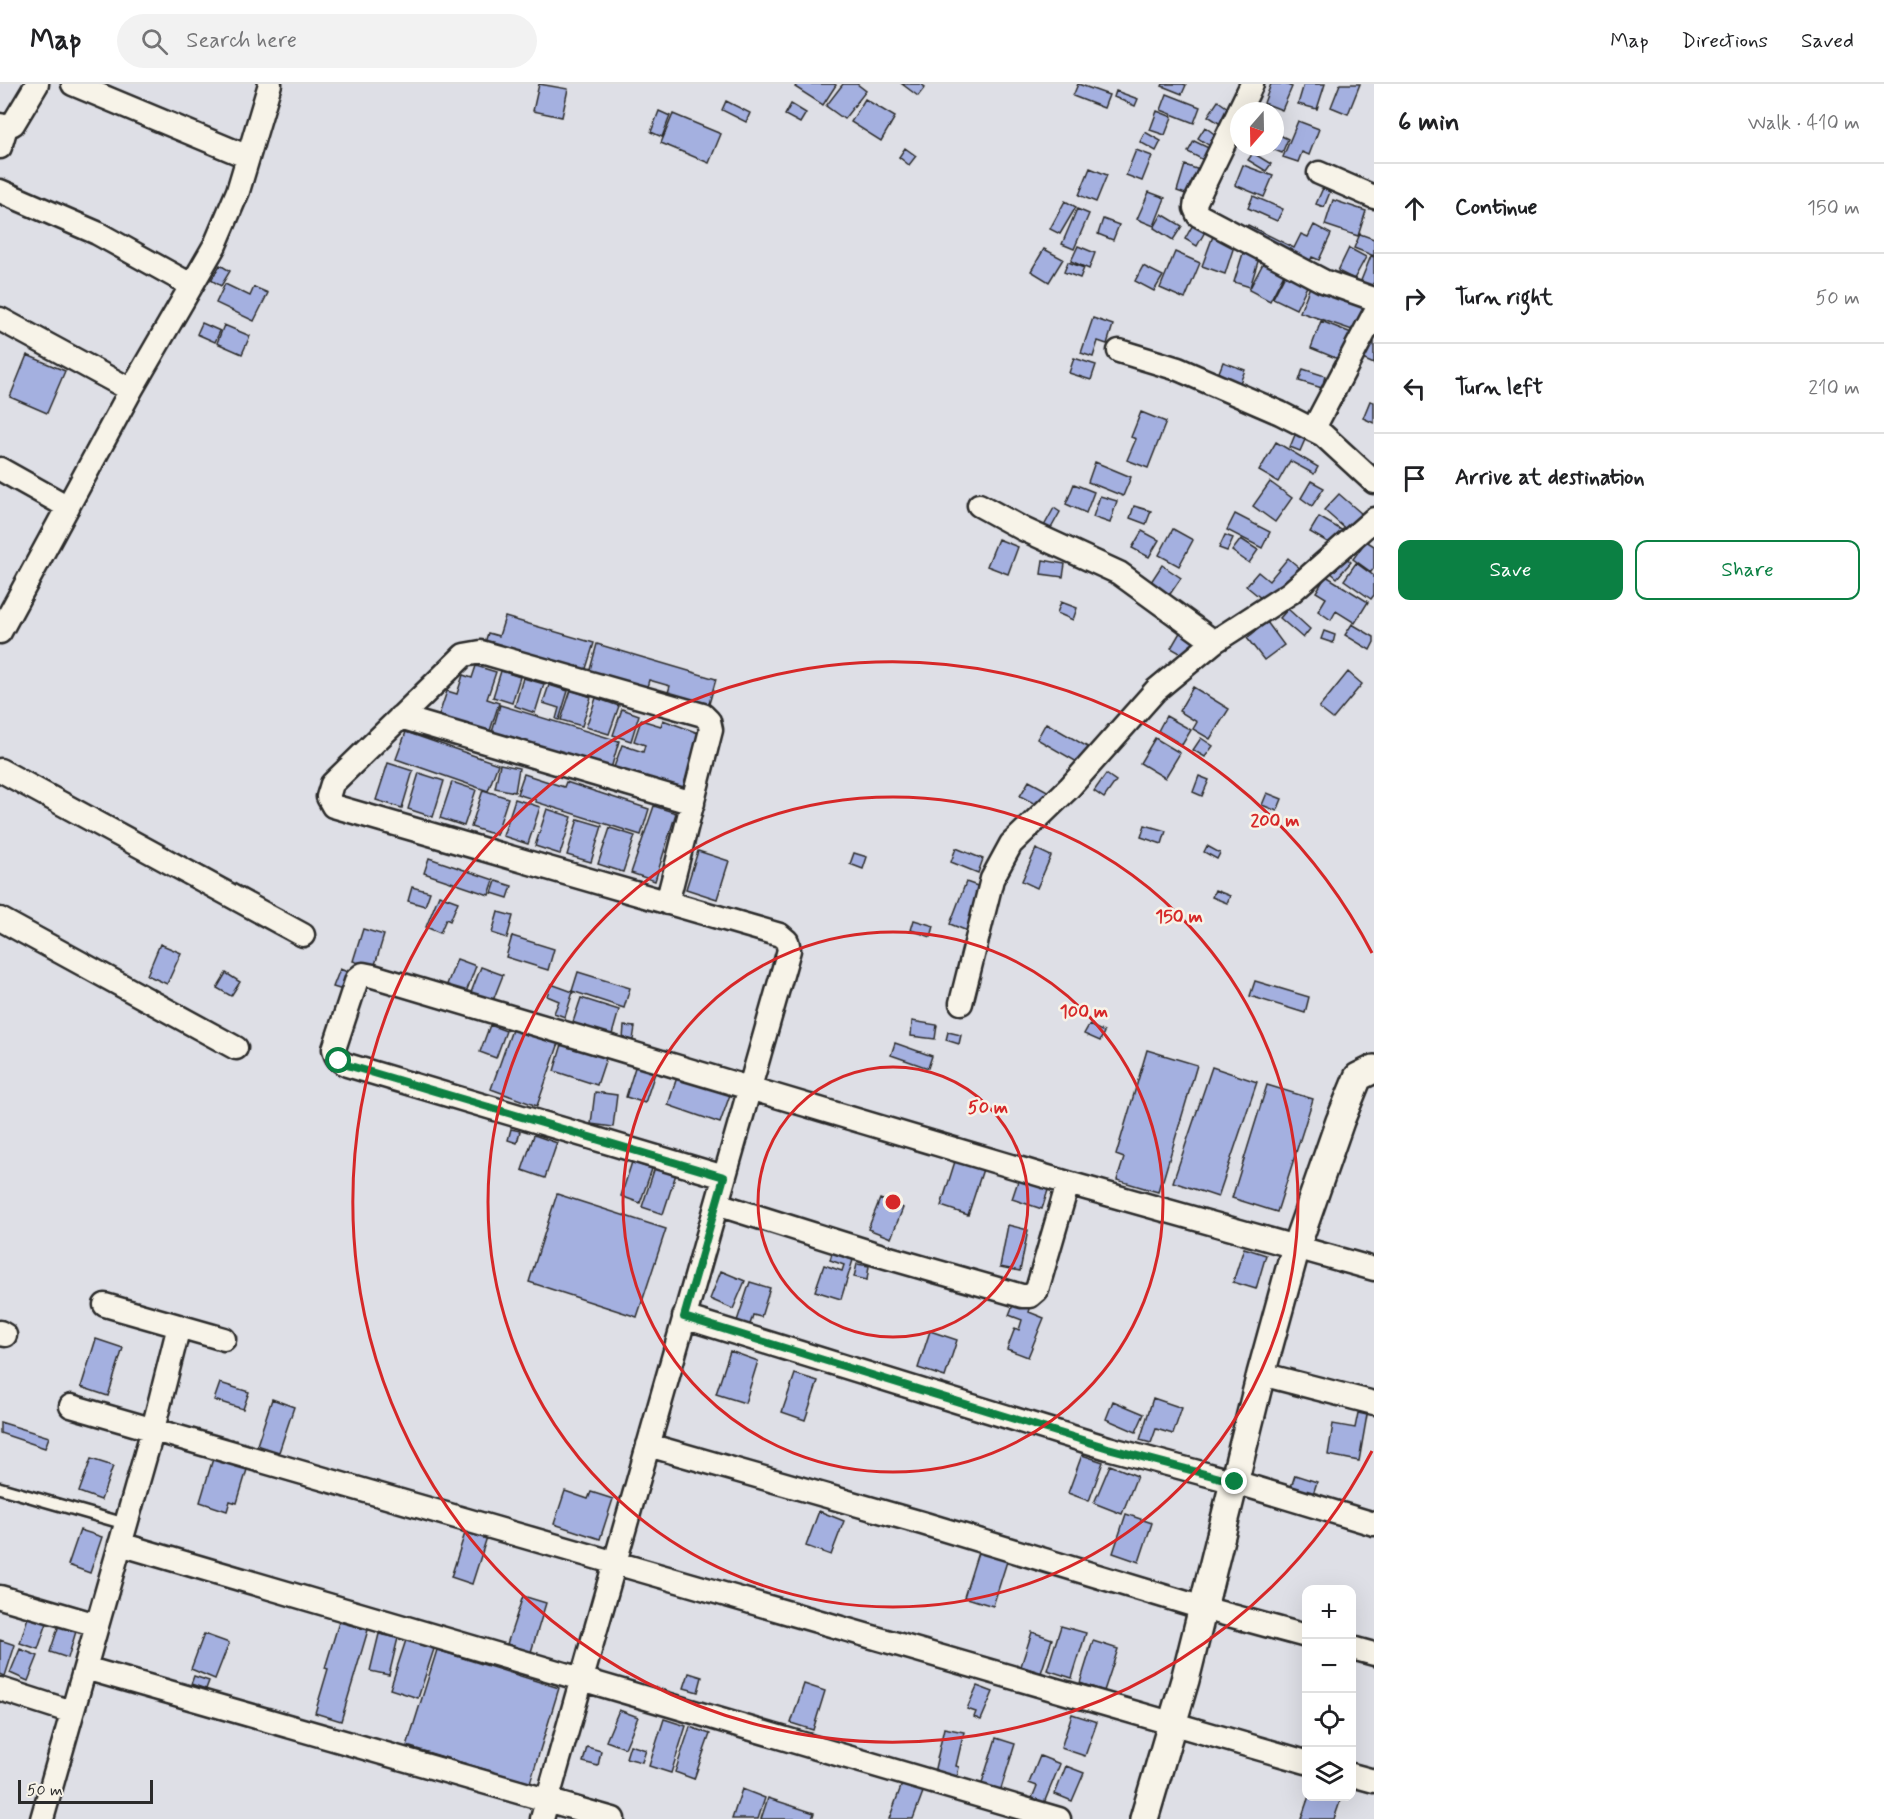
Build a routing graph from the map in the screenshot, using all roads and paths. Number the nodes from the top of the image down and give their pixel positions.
1 (38, 84) edge
2 (73, 84) edge
3 (270, 84) edge
4 (1252, 84) edge
5 (1243, 102) edge
6 (1230, 130) edge
7 (2, 133) edge
8 (248, 157) junction
9 (1319, 173) dead end
10 (0, 191) edge
11 (1374, 197) edge
12 (191, 285) junction
13 (1374, 299) edge
14 (1374, 314) edge
15 (0, 319) edge
16 (1119, 351) dead end
17 (131, 390) junction
18 (1313, 430) junction
19 (0, 469) edge
20 (1374, 482) edge
21 (980, 505) dead end
22 (68, 507) junction
23 (1374, 519) edge
24 (0, 632) edge
25 (1214, 642) junction
26 (400, 717) junction
27 (0, 770) edge
28 (693, 803) junction
29 (667, 903) junction
30 (0, 919) edge
31 (303, 935) dead end
32 (961, 1003) dead end
33 (236, 1048) dead end
34 (1374, 1069) edge
35 (750, 1088) junction
36 (1374, 1101) edge
37 (1341, 1121) junction
38 (724, 1177) junction
39 (1068, 1183) junction
40 (717, 1204) junction
41 (1296, 1247) junction
42 (1374, 1269) edge
43 (105, 1305) dead end
44 (684, 1317) junction
45 (179, 1326) junction
46 (224, 1340) dead end
47 (1262, 1374) junction
48 (1374, 1403) edge
49 (71, 1406) dead end
50 (153, 1429) junction
51 (648, 1445) junction
52 (1235, 1482) junction
53 (0, 1488) edge
54 (1374, 1524) edge
55 (123, 1534) junction
56 (615, 1562) junction
57 (0, 1597) edge
58 (1203, 1608) junction
59 (97, 1625) junction
60 (1302, 1635) edge
61 (1356, 1649) edge
62 (1374, 1654) edge
63 (85, 1668) junction
64 (581, 1679) junction
65 (0, 1689) edge
66 (72, 1712) junction
67 (1172, 1723) junction
68 (1302, 1761) edge
69 (1356, 1776) edge
70 (1374, 1781) edge
71 (544, 1810) edge
72 (42, 1819) edge
73 (613, 1819) edge
74 (1059, 1819) edge
75 (1144, 1819) edge

1 - 7 street
2 - 8 street
3 - 8 street
4 - 5 street
6 - 13 street
8 - 12 street
9 - 11 street
10 - 12 street
12 - 17 street
14 - 18 street
15 - 17 street
16 - 18 street
17 - 22 street
18 - 20 street
19 - 22 street
21 - 25 street
22 - 24 street
23 - 25 street
25 - 32 street
26 - 28 street
26 - 28 street
26 - 29 street
27 - 31 street
28 - 29 street
29 - 35 street
30 - 33 street
34 - 37 street
35 - 38 street
35 - 38 street
35 - 39 street
36 - 37 street
37 - 41 street
38 - 40 street
39 - 40 street
39 - 41 street
40 - 44 street
41 - 42 street
41 - 47 street
43 - 45 street
44 - 51 street
44 - 52 street
45 - 46 street
45 - 50 street
47 - 48 street
47 - 52 street
49 - 50 street
50 - 55 street
50 - 56 street
51 - 56 street
51 - 58 street
52 - 54 street
52 - 58 street
53 - 55 lane
55 - 59 street
55 - 64 street
56 - 64 street
56 - 67 street
57 - 59 street
58 - 60 street
58 - 67 street
59 - 63 street
61 - 62 street
63 - 66 street
63 - 71 street
64 - 71 street
64 - 74 street
65 - 66 street
66 - 72 street
67 - 68 street
67 - 75 street
69 - 70 street
71 - 73 street

